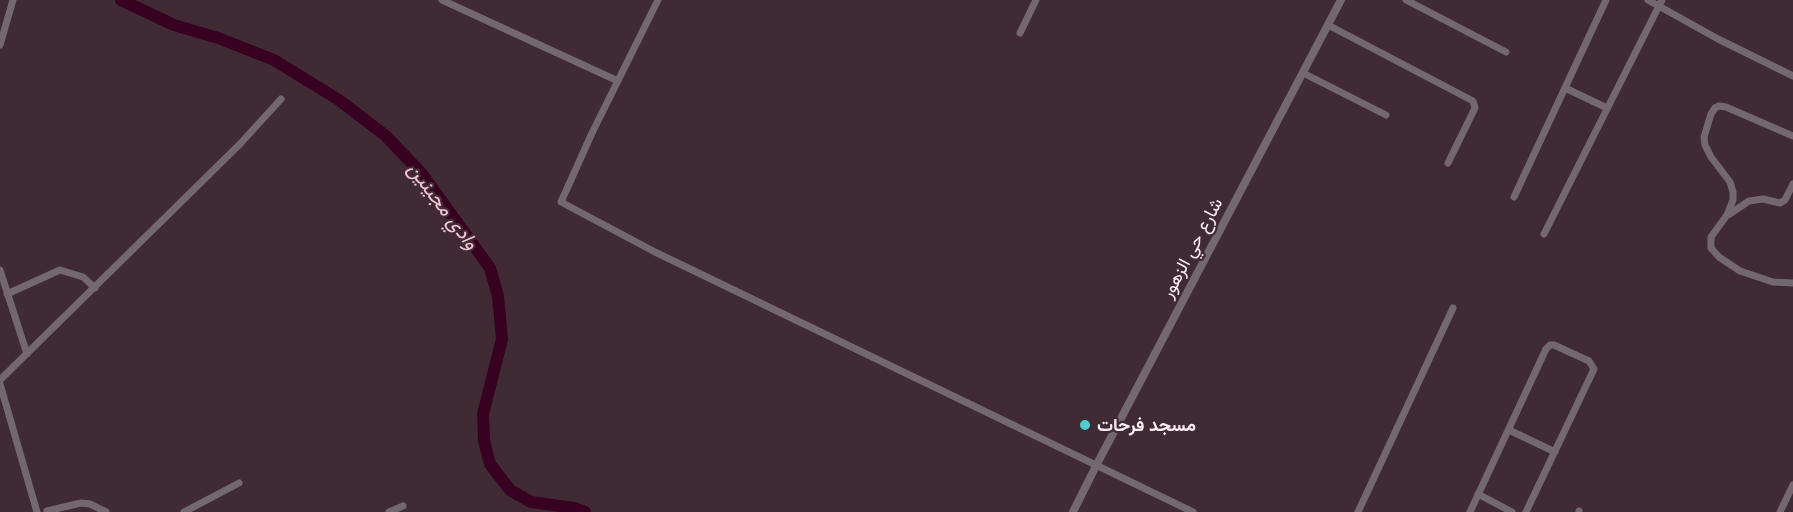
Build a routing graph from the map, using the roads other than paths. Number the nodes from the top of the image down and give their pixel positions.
1 (13, 0) edge
2 (442, 0) edge
3 (658, 0) edge
4 (1036, 0) edge
5 (1341, 0) edge
6 (1406, 0) edge
7 (1606, 0) edge
8 (1648, 0) edge
9 (1661, 3) edge
10 (1329, 25) junction
11 (1020, 33) dead end
12 (0, 45) edge
13 (1506, 52) dead end
14 (1303, 73) junction
15 (1793, 76) edge
16 (618, 81) junction
17 (1565, 88) junction
18 (281, 99) dead end
19 (1607, 108) junction
20 (1386, 115) dead end
21 (1793, 136) edge
22 (1448, 163) dead end
23 (1793, 184) edge
24 (1514, 197) dead end
25 (1727, 215) junction
26 (1544, 234) dead end
27 (0, 270) edge
28 (1793, 283) edge
29 (94, 288) junction
30 (8, 297) junction
31 (0, 302) edge
32 (1453, 308) dead end
33 (27, 354) junction
34 (0, 382) edge
35 (1509, 430) junction
36 (1555, 452) junction
37 (1096, 464) junction
38 (239, 483) dead end
39 (1793, 485) edge
40 (1478, 494) junction
41 (403, 506) dead end
42 (36, 512) edge
43 (45, 512) edge
44 (106, 512) edge
45 (184, 512) edge
46 (389, 512) edge
47 (1073, 512) edge
48 (1193, 512) edge
49 (1358, 512) edge
50 (1470, 512) edge
51 (1512, 512) edge
52 (1526, 512) edge
53 (1780, 512) edge

1 - 12 street
2 - 16 street
3 - 16 street
4 - 11 street
5 - 10 street, شارع حي الزهور
6 - 13 street
7 - 17 street
8 - 9 street
9 - 15 street
9 - 19 street
10 - 14 street, شارع حي الزهور
10 - 22 street
14 - 20 street
14 - 37 street, شارع حي الزهور
16 - 37 street
17 - 19 street
17 - 24 street
18 - 29 street
19 - 26 street
21 - 25 street
23 - 25 street
25 - 28 street
27 - 30 street
29 - 30 street
29 - 33 street
30 - 31 street
30 - 33 street
32 - 49 street
33 - 34 street
34 - 42 street
35 - 36 street
35 - 36 street
35 - 40 street
36 - 52 street
37 - 47 street, شارع حي الزهور
37 - 48 street
38 - 45 street
39 - 53 street
40 - 50 street
40 - 51 street
41 - 46 street
43 - 44 street

